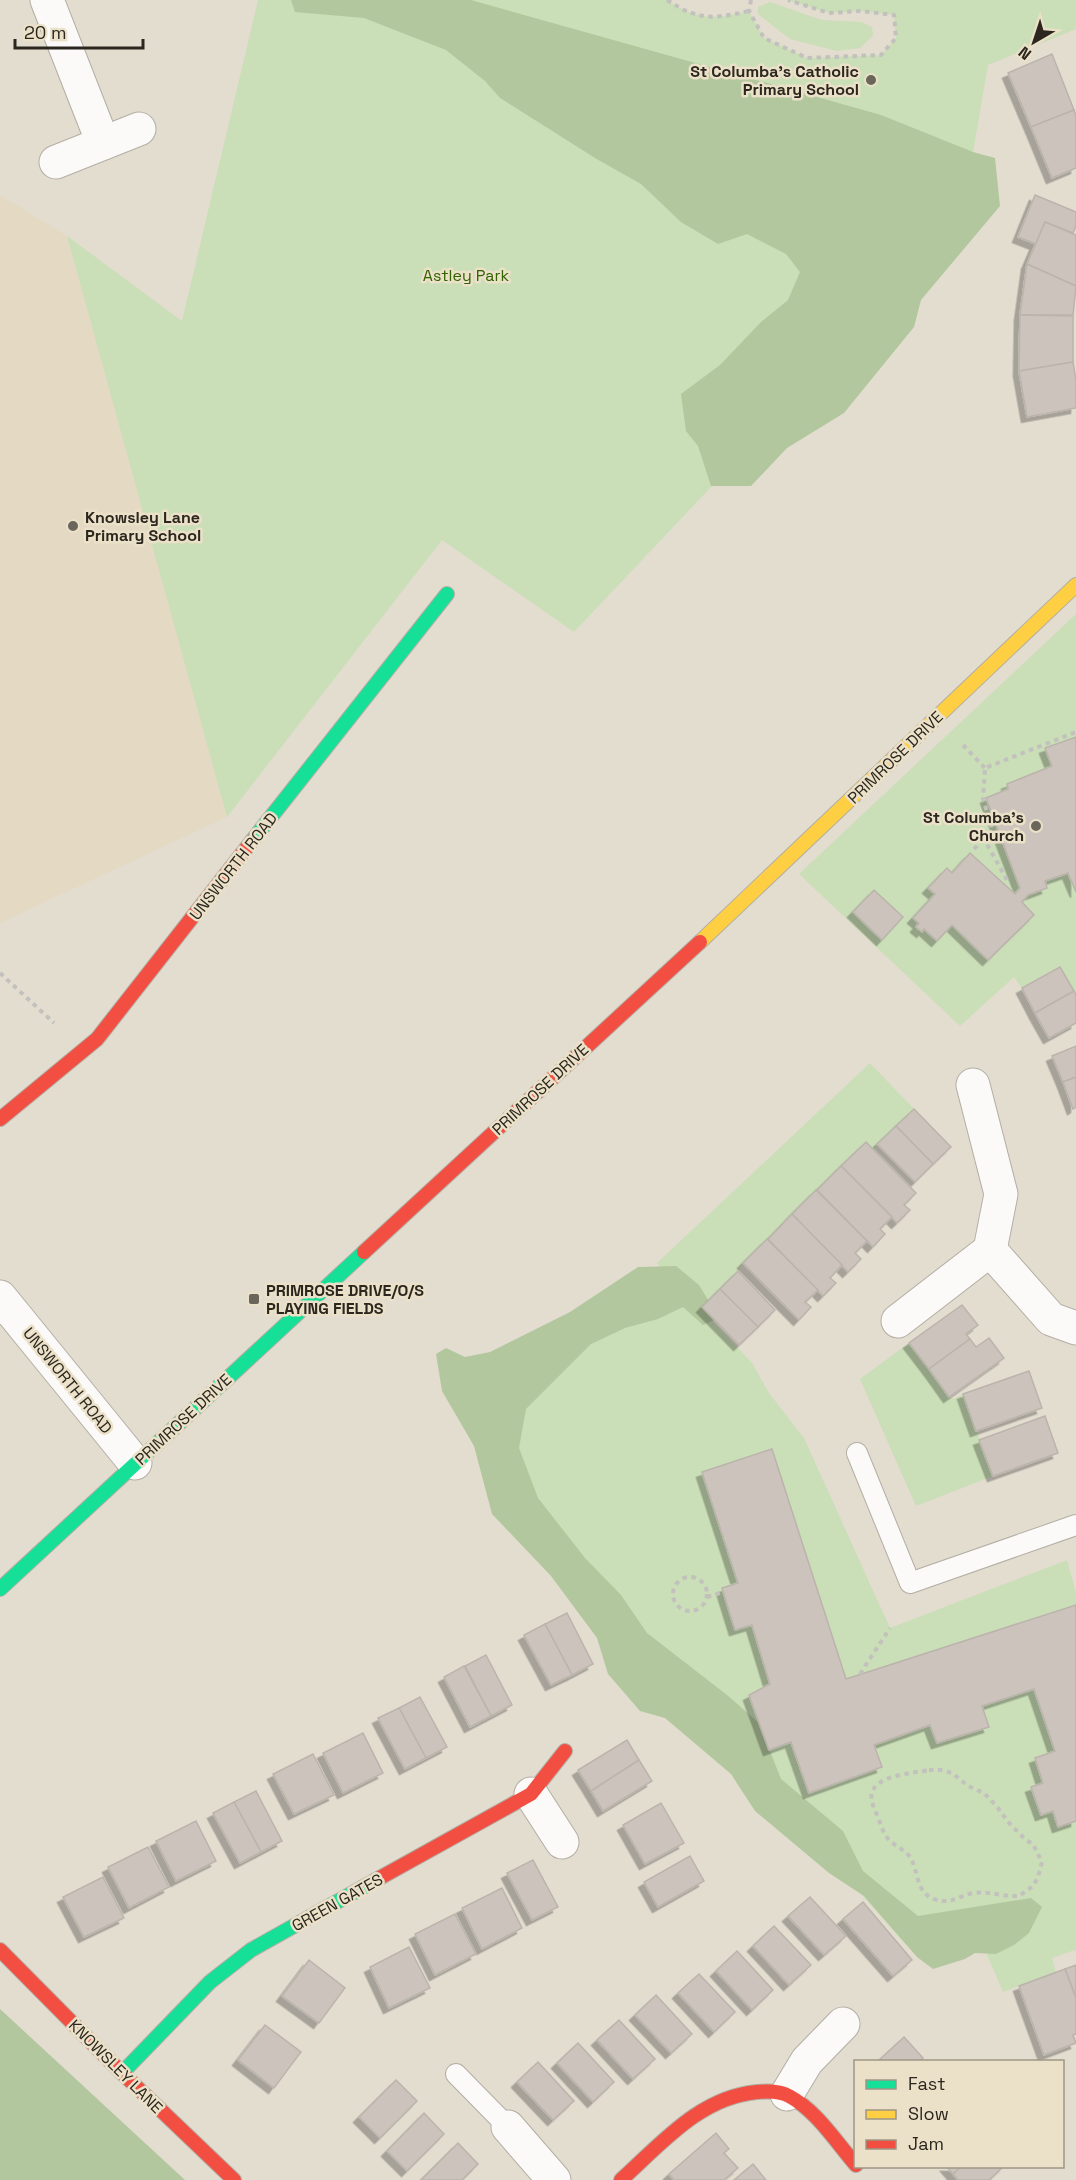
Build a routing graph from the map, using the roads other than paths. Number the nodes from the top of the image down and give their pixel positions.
1 (47, 0) edge
2 (139, 129) dead end
3 (103, 143) junction
4 (56, 162) dead end
5 (1076, 585) edge
6 (447, 594) dead end
7 (973, 1085) dead end
8 (0, 1119) edge
9 (990, 1250) junction
10 (0, 1297) edge
11 (898, 1321) dead end
12 (1076, 1328) edge
13 (857, 1453) dead end
14 (135, 1463) junction
15 (1076, 1525) edge
16 (0, 1588) edge
17 (565, 1751) dead end
18 (531, 1794) junction
19 (562, 1842) dead end
20 (0, 1950) edge
21 (843, 2024) dead end
22 (122, 2073) junction
23 (456, 2074) dead end
24 (787, 2094) junction
25 (508, 2127) joint
26 (854, 2164) edge
27 (858, 2168) edge
28 (234, 2180) edge
29 (554, 2180) edge
30 (621, 2180) edge
31 (869, 2180) edge

1 - 3 street
2 - 3 street
3 - 4 street
5 - 14 street, PRIMROSE DRIVE
6 - 8 street, UNSWORTH ROAD
7 - 9 street
9 - 11 street
9 - 12 street
10 - 14 street, UNSWORTH ROAD
13 - 15 lane
14 - 16 street, PRIMROSE DRIVE
17 - 18 street, GREEN GATES
18 - 19 street
18 - 22 street, GREEN GATES
20 - 22 street, KNOWSLEY LANE
21 - 24 street
22 - 28 street, KNOWSLEY LANE
23 - 25 lane
24 - 26 street
24 - 30 street
25 - 29 street
27 - 31 street

